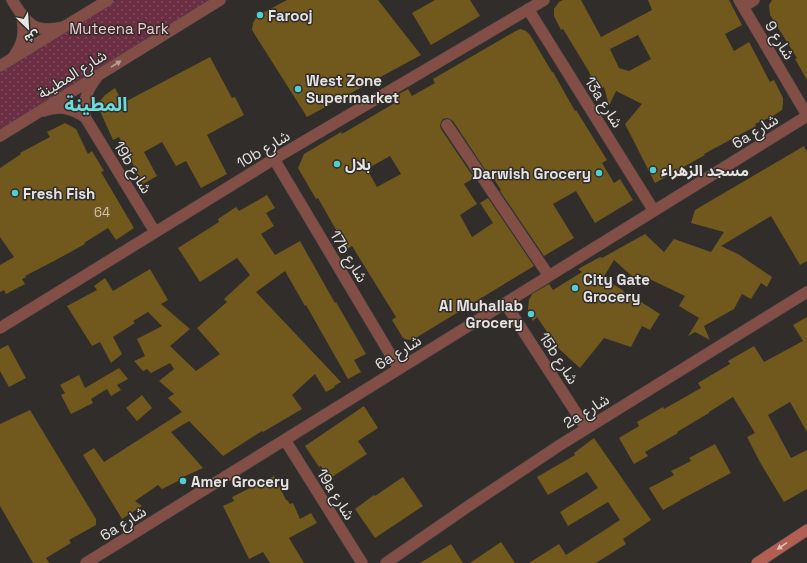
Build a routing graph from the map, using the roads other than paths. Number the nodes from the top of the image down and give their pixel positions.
1 (12, 0) edge
2 (108, 0) edge
3 (220, 0) edge
4 (544, 0) edge
5 (754, 0) edge
6 (741, 3) edge
7 (528, 9) junction
8 (22, 17) junction
9 (63, 27) junction
10 (12, 59) junction
11 (0, 66) edge
12 (97, 77) junction
13 (39, 112) junction
14 (807, 116) edge
15 (86, 117) junction
16 (447, 125) dead end
17 (0, 136) edge
18 (274, 159) junction
19 (654, 211) junction
20 (155, 232) junction
21 (549, 276) junction
22 (807, 292) edge
23 (506, 303) junction
24 (0, 328) edge
25 (399, 369) junction
26 (586, 428) junction
27 (285, 440) junction
28 (807, 530) edge
29 (86, 563) edge
30 (362, 563) edge
31 (386, 563) edge
32 (757, 563) edge

1 - 8 street
2 - 9 street
12 -> 3 street, شارع المطينة
4 - 7 street, 10b شارع
5 - 6 street
6 - 14 street, شارع 9
7 - 18 street, 10b شارع
7 - 19 street, 13a شارع
8 - 9 street
8 - 10 street
9 - 10 street
10 - 11 street
12 - 13 street, شارع المطينة
12 - 15 street
13 - 15 street
13 - 17 street, شارع المطينة
14 - 19 street, 6a شارع
15 - 20 street, 19b شارع
16 - 21 street
18 - 20 street, 10b شارع
18 - 25 street, 17b شارع
19 - 21 street, 6a شارع
20 - 24 street, 10b شارع
21 - 23 street, 6a شارع
22 - 26 street, 2a شارع
23 - 25 street, 6a شارع
23 - 26 street, 15b شارع
25 - 27 street, 6a شارع
26 - 31 street, 2a شارع
27 - 29 street, 6a شارع
27 - 30 street, 19a شارع
28 -> 32 main road

